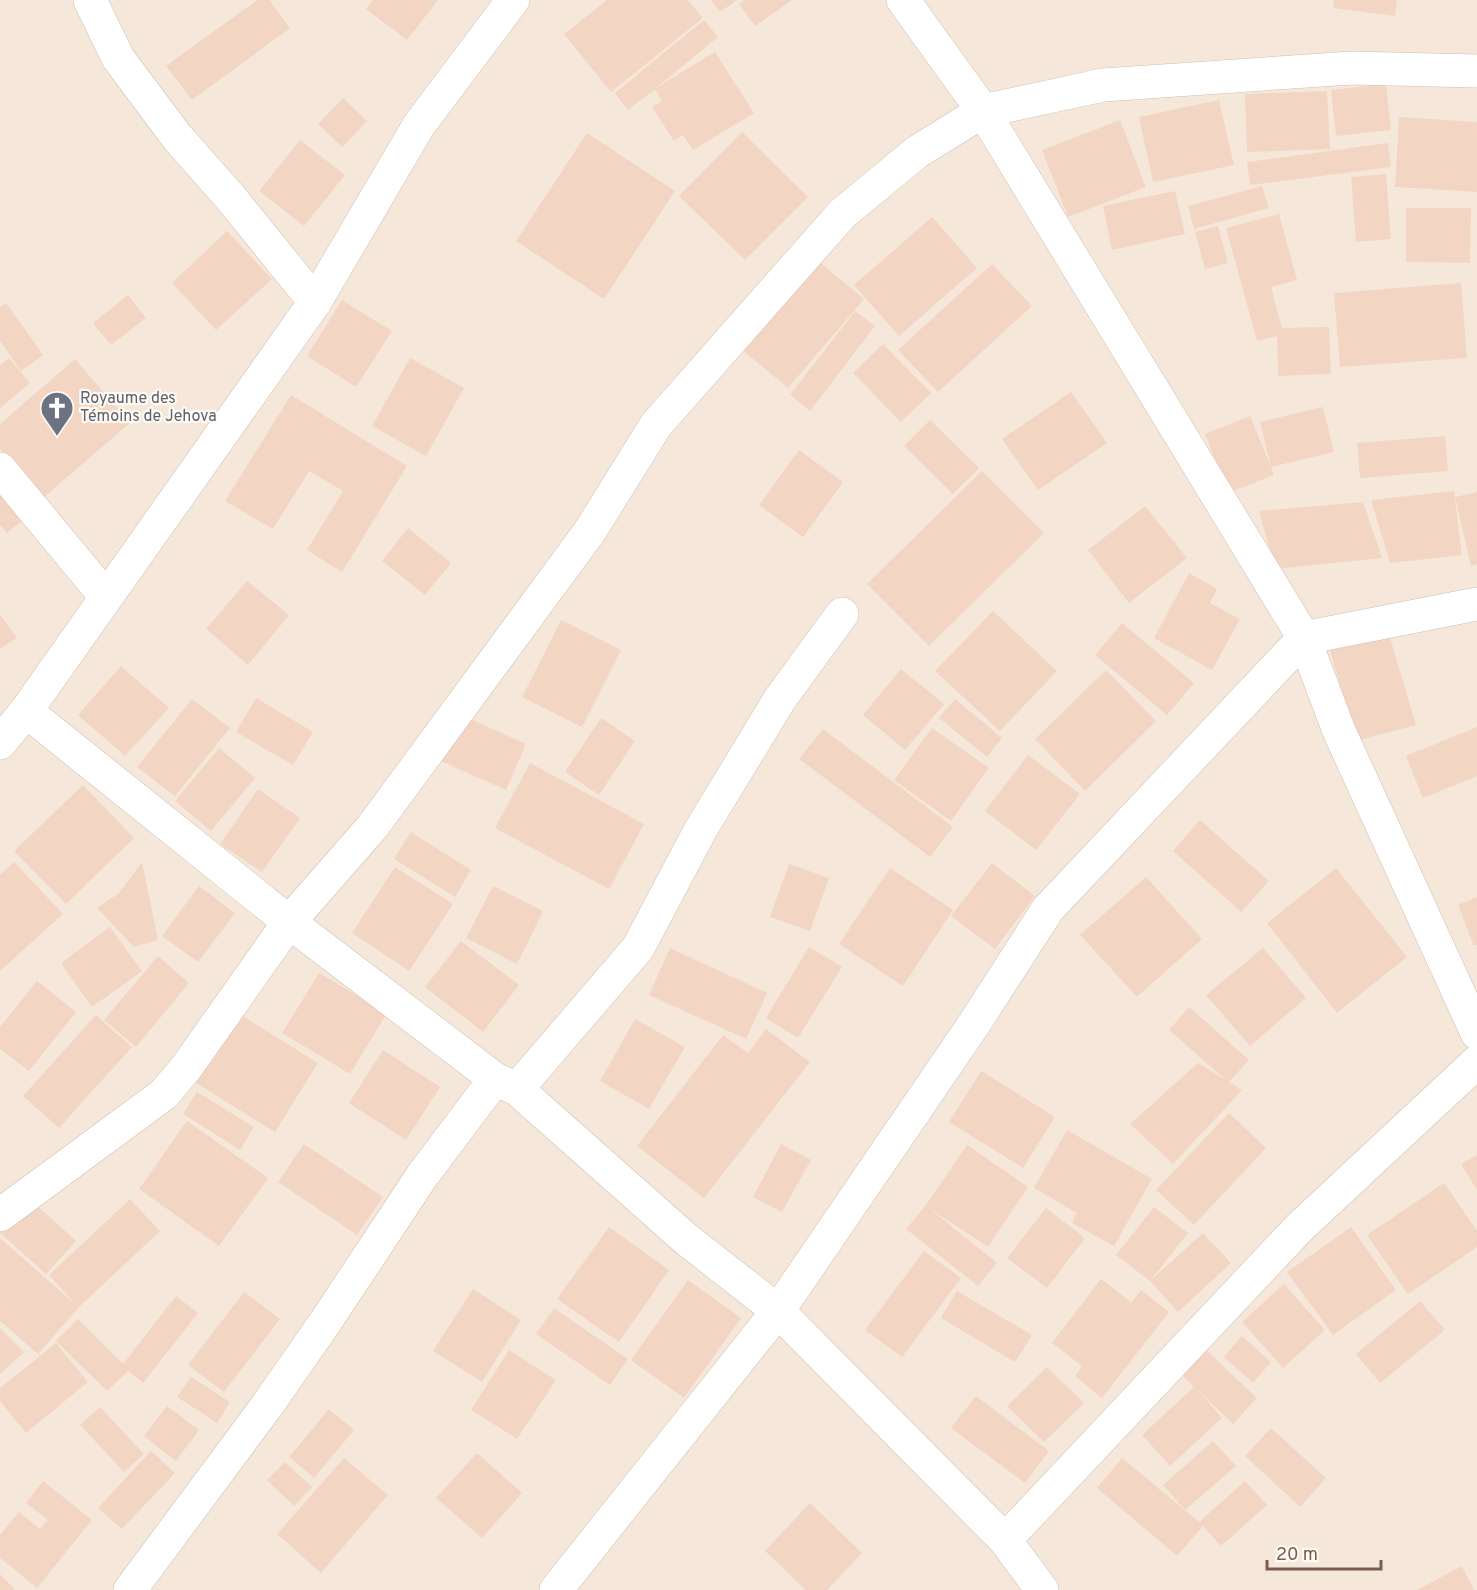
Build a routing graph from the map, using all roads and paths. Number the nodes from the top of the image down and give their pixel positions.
1 (90, 0) edge
2 (513, 0) edge
3 (903, 0) edge
4 (1477, 71) edge
5 (983, 111) junction
6 (315, 302) junction
7 (0, 469) edge
8 (106, 597) junction
9 (1477, 604) edge
10 (842, 614) dead end
11 (1304, 638) junction
12 (26, 711) junction
13 (0, 742) edge
14 (289, 922) junction
15 (1477, 1033) edge
16 (1477, 1062) edge
17 (506, 1084) junction
18 (0, 1215) edge
19 (778, 1311) junction
20 (1005, 1540) junction
21 (130, 1590) edge
22 (556, 1590) edge
23 (1042, 1590) edge

1 - 6 street
2 - 6 street
3 - 5 street
4 - 5 street
5 - 11 street
5 - 14 street
6 - 8 street
7 - 8 street
8 - 12 street
9 - 11 street
10 - 17 street
11 - 15 street
11 - 19 street
12 - 13 street
12 - 14 street
14 - 17 street
14 - 18 street
16 - 20 street
17 - 19 street
17 - 21 street
19 - 20 street
19 - 22 street
20 - 23 street

